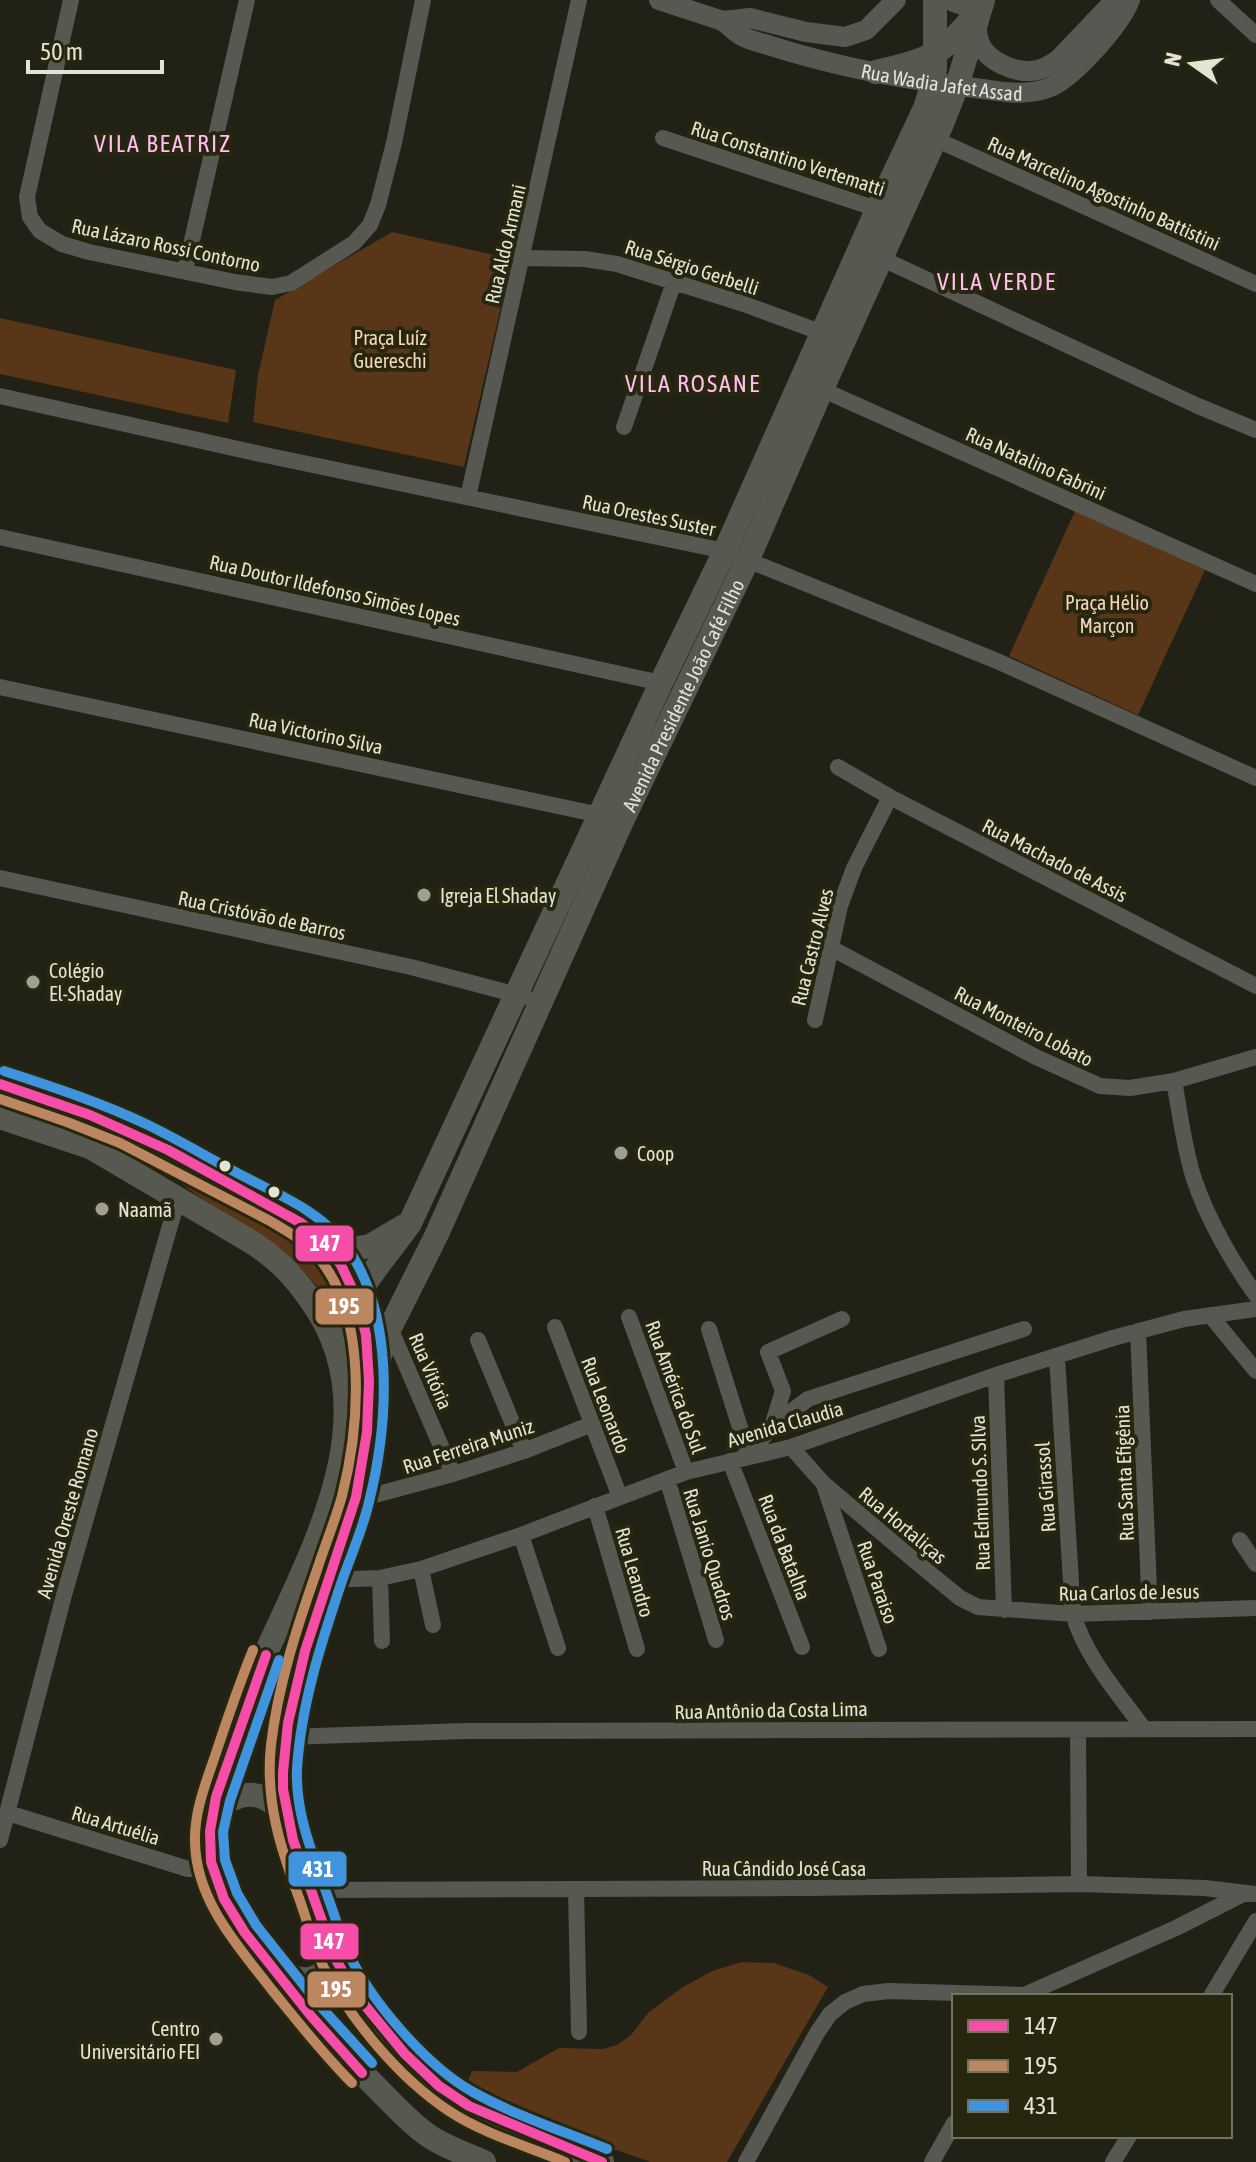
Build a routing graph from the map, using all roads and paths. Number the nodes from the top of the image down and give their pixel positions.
1 (71, 0) edge
2 (247, 0) edge
3 (423, 0) edge
4 (579, 0) edge
5 (659, 0) edge
6 (896, 0) edge
7 (935, 0) edge
8 (954, 0) edge
9 (1115, 0) edge
10 (1130, 0) edge
11 (1218, 0) edge
12 (697, 6) edge
13 (980, 9) edge
14 (723, 21) junction
15 (1256, 35) edge
16 (935, 53) junction
17 (876, 72) junction
18 (945, 84) junction
19 (663, 138) dead end
20 (935, 139) junction
21 (888, 212) junction
22 (870, 253) junction
23 (523, 258) junction
24 (185, 271) junction
25 (674, 282) junction
26 (1256, 284) edge
27 (833, 337) junction
28 (811, 385) junction
29 (0, 396) edge
30 (624, 427) dead end
31 (1256, 430) edge
32 (468, 497) junction
33 (0, 537) edge
34 (725, 551) junction
35 (748, 559) junction
36 (1256, 584) edge
37 (661, 683) junction
38 (0, 687) edge
39 (838, 767) dead end
40 (1256, 778) edge
41 (890, 797) junction
42 (611, 818) junction
43 (0, 878) edge
44 (831, 948) junction
45 (1256, 986) edge
46 (514, 995) junction
47 (542, 999) junction
48 (815, 1020) dead end
49 (1256, 1057) edge
50 (1174, 1081) junction
51 (0, 1084) edge
52 (0, 1117) edge
53 (140, 1136) junction
54 (90, 1147) junction
55 (178, 1198) junction
56 (410, 1223) junction
57 (330, 1249) junction
58 (1256, 1295) edge
59 (355, 1297) junction
60 (1256, 1309) edge
61 (1210, 1315) junction
62 (629, 1317) dead end
63 (842, 1319) dead end
64 (555, 1327) dead end
65 (390, 1328) junction
66 (709, 1329) dead end
67 (1024, 1329) dead end
68 (1138, 1331) junction
69 (478, 1340) dead end
70 (337, 1348) junction
71 (1057, 1357) junction
72 (1256, 1371) edge
73 (996, 1375) junction
74 (369, 1385) junction
75 (592, 1424) junction
76 (772, 1426) junction
77 (791, 1447) junction
78 (524, 1451) junction
79 (749, 1456) junction
80 (730, 1461) junction
81 (686, 1472) junction
82 (453, 1474) junction
83 (667, 1479) junction
84 (823, 1483) junction
85 (620, 1497) junction
86 (356, 1500) junction
87 (595, 1506) junction
88 (521, 1535) junction
89 (1240, 1540) dead end
90 (1256, 1564) edge
91 (421, 1569) junction
92 (380, 1578) junction
93 (328, 1580) junction
94 (1256, 1608) edge
95 (1004, 1610) junction
96 (1150, 1612) junction
97 (1073, 1614) junction
98 (433, 1625) dead end
99 (716, 1640) dead end
100 (382, 1641) dead end
101 (802, 1647) dead end
102 (558, 1648) dead end
103 (637, 1649) dead end
104 (879, 1649) dead end
105 (1144, 1729) junction
106 (1256, 1729) edge
107 (1078, 1730) junction
108 (286, 1737) junction
109 (8, 1813) junction
110 (212, 1816) junction
111 (287, 1820) junction
112 (0, 1840) edge
113 (213, 1869) junction
114 (1079, 1884) junction
115 (576, 1889) junction
116 (311, 1890) junction
117 (1251, 1893) edge
118 (1256, 1921) edge
119 (335, 1959) junction
120 (273, 1969) junction
121 (990, 1994) edge
122 (1026, 1994) edge
123 (1212, 1994) edge
124 (579, 2032) dead end
125 (952, 2127) edge
126 (1128, 2138) edge
127 (484, 2162) edge
128 (602, 2162) edge
129 (746, 2162) edge
130 (932, 2162) edge
131 (1113, 2162) edge

1 - 24 street, Rua Lázaro Rossi Contorno
2 - 24 street
3 - 24 street, Rua Lázaro Rossi Contorno
4 - 23 street, Rua Aldo Armani
5 - 12 street, Rua Wadia Jafet Assad
6 - 14 street, Rua Wadia Jafet Assad
7 - 16 main road, Avenida Presidente João Café Filho
8 - 13 main road
9 - 13 street, Rua Wadia Jafet Assad
10 - 18 street, Rua Wadia Jafet Assad
11 - 15 street
12 - 14 street, Rua Wadia Jafet Assad
13 - 16 main road
13 - 18 main road, Avenida Presidente João Café Filho
14 - 17 street, Rua Wadia Jafet Assad
16 - 17 main road
16 - 18 main road, Avenida Presidente João Café Filho
17 - 18 street, Rua Wadia Jafet Assad
18 - 20 main road, Avenida Presidente João Café Filho
18 - 21 main road, Avenida Presidente João Café Filho
19 - 21 street, Rua Constantino Vertematti
20 - 21 main road, Avenida Presidente João Café Filho
20 - 26 street, Rua Marcelino Agostinho Battistini
21 - 22 main road, Avenida Presidente João Café Filho
22 - 27 main road, Avenida Presidente João Café Filho
22 - 31 street
23 - 25 street, Rua Sérgio Gerbelli
23 - 32 street, Rua Aldo Armani
25 - 27 street, Rua Sérgio Gerbelli
25 - 30 street
27 - 28 main road, Avenida Presidente João Café Filho
28 - 34 main road, Avenida Presidente João Café Filho
28 - 35 main road, Avenida Presidente João Café Filho
28 - 36 street, Rua Natalino Fabrini
29 - 32 street, Rua Orestes Suster
32 - 34 street, Rua Orestes Suster
33 - 37 street, Rua Doutor Ildefonso Simões Lopes
34 - 35 street, Rua Orestes Suster
34 - 37 main road, Avenida Presidente João Café Filho
35 - 40 street, Rua Orestes Suster
35 - 42 main road, Avenida Presidente João Café Filho
37 - 42 main road, Avenida Presidente João Café Filho
38 - 42 street, Rua Victorino Silva
39 - 41 street, Rua Machado de Assis
41 - 44 street, Rua Castro Alves
41 - 45 street, Rua Machado de Assis
42 - 46 main road, Avenida Presidente João Café Filho
42 - 47 main road, Avenida Presidente João Café Filho
43 - 46 street, Rua Cristóvão de Barros
44 - 48 street, Rua Castro Alves
44 - 50 street, Rua Monteiro Lobato
46 - 47 street, Rua Cristóvão de Barros
46 - 56 main road, Avenida Presidente João Café Filho
47 - 65 main road, Avenida Presidente João Café Filho
49 - 50 street, Rua Monteiro Lobato
50 - 58 street
51 - 53 main road
52 - 54 main road
53 - 54 main road
53 - 57 main road
54 - 55 main road
55 - 70 main road
55 - 109 street, Avenida Oreste Romano
56 - 57 main road
56 - 59 main road, Avenida Presidente João Café Filho
57 - 59 main road
59 - 70 main road, Avenida Presidente João Café Filho
59 - 74 main road
60 - 61 street, Avenida Claudia
61 - 68 street, Avenida Claudia
61 - 72 street
62 - 81 street, Rua América do Sul
63 - 76 street
64 - 75 street, Rua Leonardo
65 - 74 main road, Avenida Presidente João Café Filho
65 - 82 street, Rua Vitória
66 - 79 street
67 - 76 street
68 - 71 street, Avenida Claudia
68 - 96 street, Rua Santa Efigênia
69 - 78 street
70 - 110 main road
71 - 73 street, Avenida Claudia
71 - 97 street, Rua Girassol
73 - 77 street, Avenida Claudia
73 - 95 street, Rua Edmundo S. SIlva
74 - 86 main road
75 - 78 street, Rua Ferreira Muniz
75 - 85 street, Rua Leonardo
76 - 79 street
77 - 79 street, Avenida Claudia
77 - 84 street, Rua Hortaliças
78 - 82 street, Rua Ferreira Muniz
79 - 80 street, Avenida Claudia
80 - 81 street, Avenida Claudia
80 - 101 street, Rua da Batalha
81 - 83 street, Avenida Claudia
82 - 86 street, Rua Ferreira Muniz
83 - 85 street, Avenida Claudia
83 - 99 street, Rua Janio Quadros
84 - 95 street, Rua Hortaliças
84 - 104 street, Rua Paraiso
85 - 87 street, Avenida Claudia
86 - 93 main road
87 - 88 street, Avenida Claudia
87 - 103 street, Rua Leandro
88 - 91 street, Avenida Claudia
88 - 102 street
89 - 90 street
91 - 92 street, Avenida Claudia
91 - 98 street
92 - 93 street, Avenida Claudia
92 - 100 street
93 - 108 main road
94 - 96 street, Rua Carlos de Jesus
95 - 97 street, Rua Carlos de Jesus
96 - 97 street, Rua Carlos de Jesus
97 - 105 street, Rua Girassol
105 - 106 street, Rua Antônio da Costa Lima
105 - 107 street, Rua Antônio da Costa Lima
107 - 108 street, Rua Antônio da Costa Lima
107 - 114 street
108 - 111 main road
109 - 112 street, Avenida Oreste Romano
109 - 113 street, Rua Artuélia
110 - 111 main road
110 - 113 main road
111 - 116 main road
113 - 120 main road
114 - 115 street, Rua Cândido José Casa
114 - 117 street, Rua Cândido José Casa
115 - 116 street, Rua Cândido José Casa
115 - 124 street
116 - 119 main road
117 - 122 street
118 - 123 street
119 - 120 main road
119 - 128 main road
120 - 127 main road
121 - 129 street
125 - 130 street
126 - 131 street

